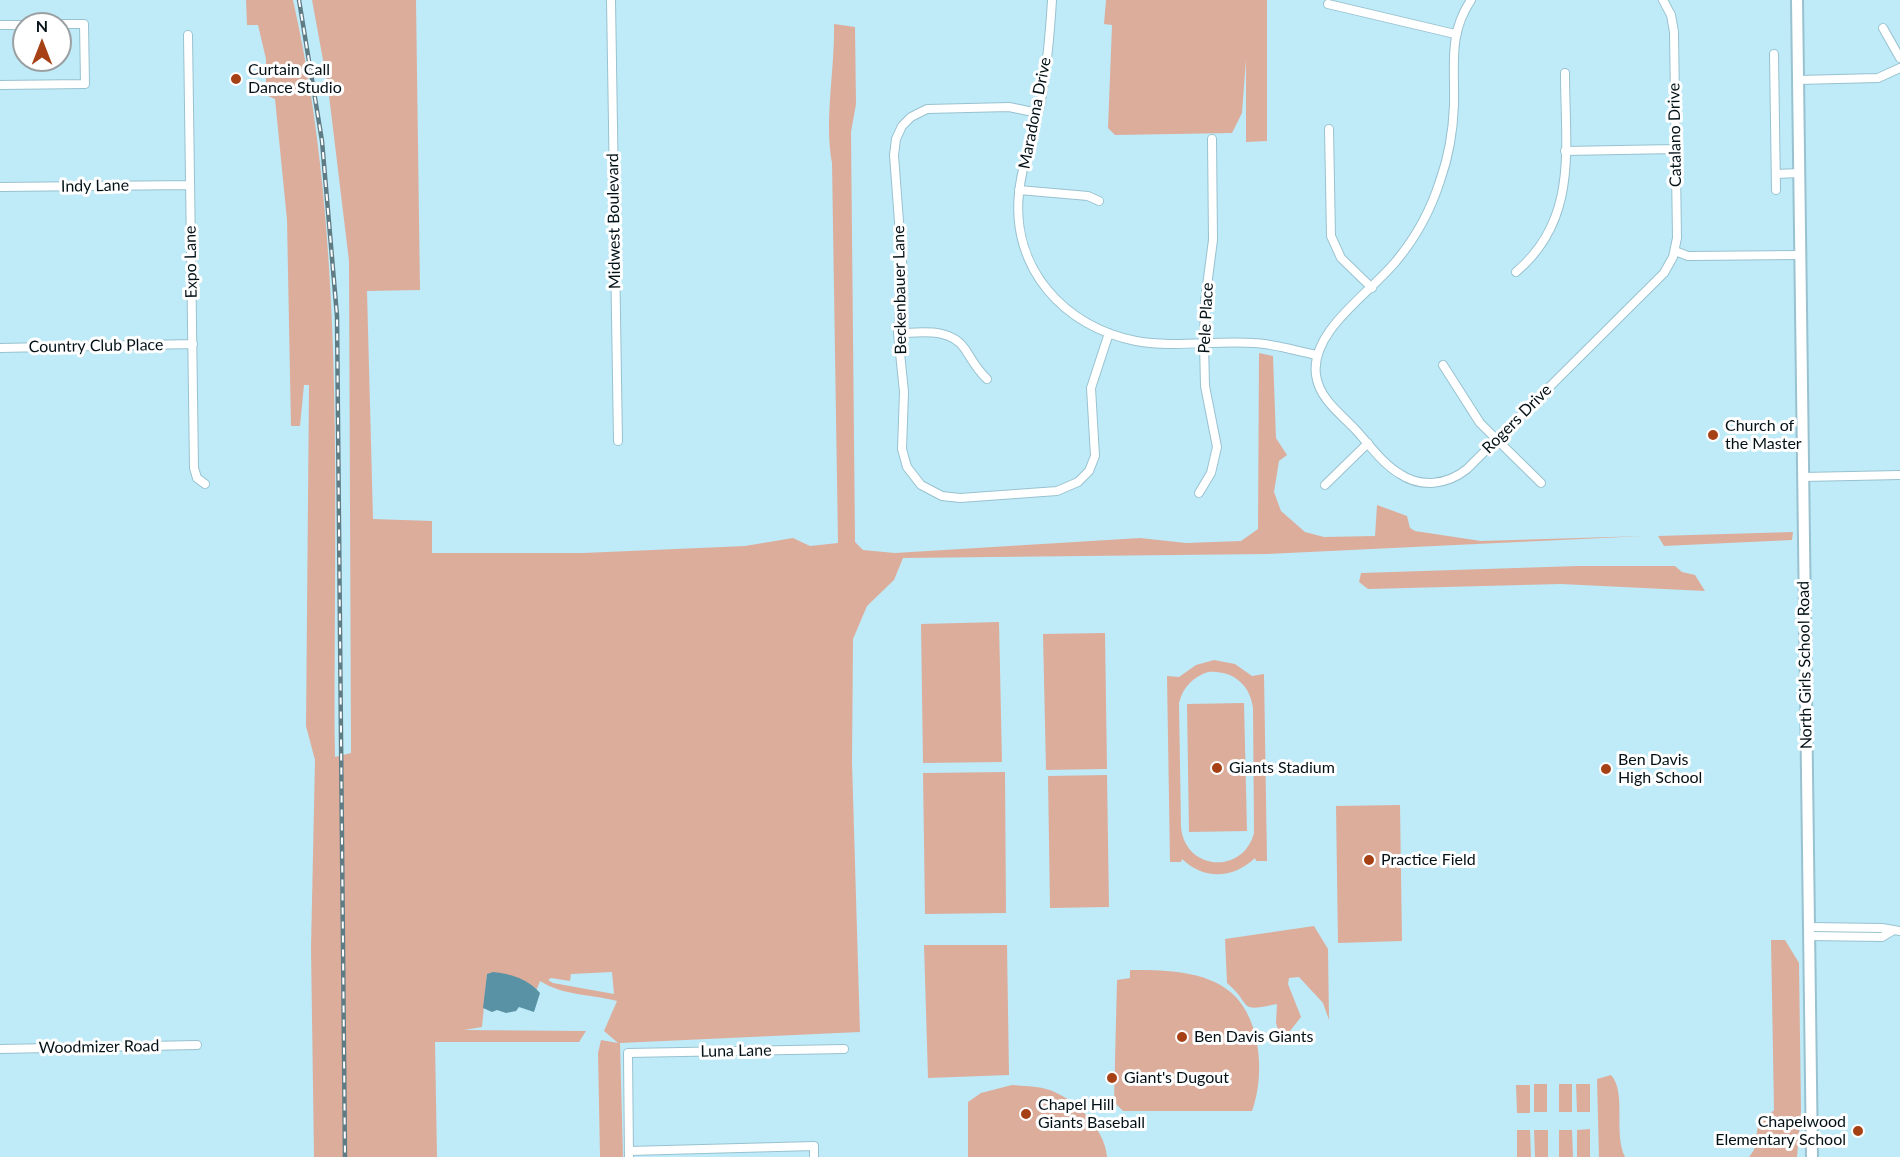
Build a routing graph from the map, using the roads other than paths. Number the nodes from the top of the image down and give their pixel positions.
1 (611, 0) edge
2 (1052, 0) edge
3 (1471, 0) edge
4 (1663, 0) edge
5 (1797, 0) edge
6 (1328, 4) dead end
7 (72, 24) edge
8 (1883, 28) dead end
9 (1455, 34) junction
10 (188, 35) dead end
11 (1774, 54) dead end
12 (1900, 58) edge
13 (1900, 68) edge
14 (1565, 73) dead end
15 (1798, 80) junction
16 (0, 85) edge
17 (1038, 112) junction
18 (1329, 129) dead end
19 (1212, 139) dead end
20 (1675, 149) junction
21 (1565, 151) junction
22 (1799, 173) junction
23 (1776, 174) junction
24 (190, 185) junction
25 (0, 187) edge
26 (1019, 190) junction
27 (1776, 190) dead end
28 (1099, 201) dead end
29 (1675, 251) junction
30 (1800, 255) junction
31 (1516, 272) dead end
32 (1372, 288) junction
33 (898, 333) junction
34 (1109, 333) junction
35 (1204, 343) junction
36 (193, 344) junction
37 (0, 348) edge
38 (1317, 356) junction
39 (1443, 365) dead end
40 (987, 379) dead end
41 (1497, 440) junction
42 (618, 441) dead end
43 (1368, 443) junction
44 (1900, 475) edge
45 (1803, 477) junction
46 (1541, 483) dead end
47 (205, 484) dead end
48 (1325, 485) dead end
49 (1199, 493) dead end
50 (1809, 931) junction
51 (1896, 931) edge
52 (197, 1045) dead end
53 (0, 1048) edge
54 (844, 1049) dead end
55 (629, 1154) edge
56 (814, 1157) edge
57 (1812, 1157) edge

1 - 42 street, Midwest Boulevard
2 - 17 street, Maradona Drive
3 - 9 street
4 - 20 street, Catalano Drive
5 - 15 main road, North Girls School Road
6 - 9 street
7 - 16 street
8 - 12 street
9 - 32 street
10 - 24 street, Expo Lane
11 - 23 street
13 - 15 street
14 - 21 street
15 - 22 main road, North Girls School Road
17 - 26 street, Maradona Drive
17 - 33 street, Beckenbauer Lane
18 - 32 street
19 - 35 street, Pele Place
20 - 21 street
20 - 29 street, Catalano Drive
21 - 31 street
22 - 23 street
22 - 30 main road, North Girls School Road
23 - 27 street
24 - 25 street, Indy Lane
24 - 36 street, Expo Lane
26 - 28 street
26 - 34 street, Maradona Drive
29 - 30 street
29 - 41 street, Rogers Drive
30 - 45 main road, North Girls School Road
32 - 38 street
33 - 34 street, Beckenbauer Lane
33 - 40 street
34 - 35 street, Maradona Drive
35 - 38 street, Maradona Drive
35 - 49 street, Pele Place
36 - 37 street, Country Club Place
36 - 47 street, Expo Lane
38 - 43 street, Rogers Drive
39 - 41 street
41 - 43 street, Rogers Drive
41 - 46 street
43 - 48 street
44 - 45 street
45 - 50 main road, North Girls School Road
50 - 51 street
50 - 57 main road, North Girls School Road
52 - 53 street, Woodmizer Road
54 - 55 street, Luna Lane
55 - 56 street

